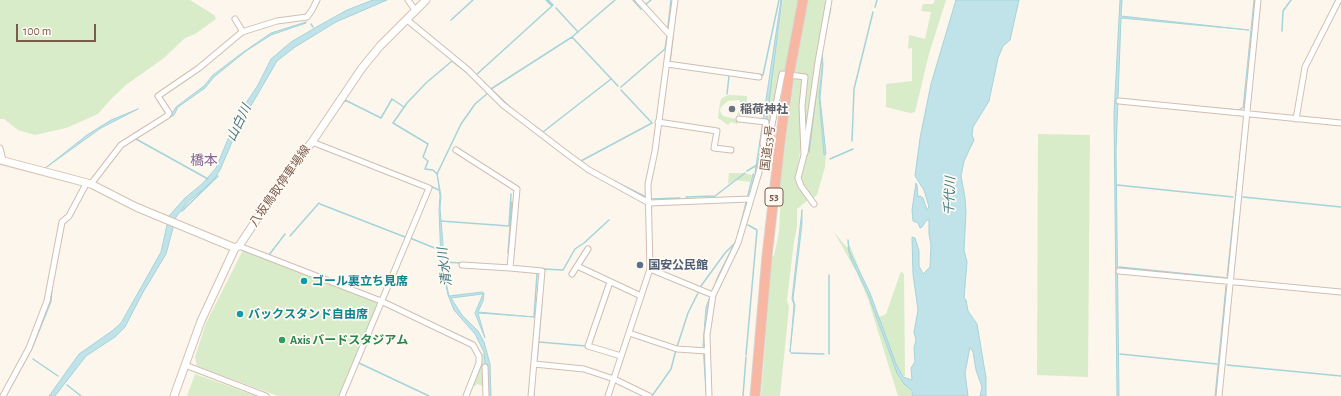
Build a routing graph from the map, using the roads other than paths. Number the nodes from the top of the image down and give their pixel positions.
1 (316, 0) edge
2 (408, 0) edge
3 (426, 0) edge
4 (638, 0) edge
5 (675, 0) edge
6 (803, 0) edge
7 (829, 0) edge
8 (1258, 0) edge
9 (1339, 0) edge
10 (415, 10) junction
11 (235, 19) dead end
12 (406, 20) junction
13 (243, 32) junction
14 (670, 35) junction
15 (667, 64) junction
16 (789, 75) junction
17 (759, 77) dead end
18 (1119, 101) dead end
19 (1246, 113) junction
20 (739, 119) dead end
21 (1296, 119) junction
22 (658, 122) junction
23 (1341, 123) edge
24 (770, 135) junction
25 (312, 142) junction
26 (780, 142) junction
27 (0, 148) edge
28 (456, 150) dead end
29 (731, 150) dead end
30 (804, 155) junction
31 (2, 160) edge
32 (761, 162) junction
33 (88, 184) junction
34 (750, 199) junction
35 (649, 202) junction
36 (814, 204) dead end
37 (237, 247) junction
38 (588, 249) dead end
39 (462, 265) dead end
40 (577, 266) junction
41 (510, 268) junction
42 (650, 269) junction
43 (1120, 271) dead end
44 (572, 274) dead end
45 (610, 282) junction
46 (1230, 282) junction
47 (1341, 292) edge
48 (713, 295) junction
49 (641, 296) junction
50 (381, 301) junction
51 (629, 333) junction
52 (707, 351) junction
53 (621, 356) junction
54 (534, 364) junction
55 (185, 365) junction
56 (485, 367) dead end
57 (614, 379) junction
58 (3, 396) edge
59 (174, 396) edge
60 (266, 396) edge
61 (342, 396) edge
62 (466, 396) edge
63 (486, 396) edge
64 (531, 396) edge
65 (608, 396) edge
66 (649, 396) edge
67 (709, 396) edge
68 (755, 396) edge
69 (1219, 396) edge

1 - 13 street
2 - 10 street
3 - 10 main road, 八坂鳥取停車場線
4 - 14 street
5 - 14 street
6 - 16 highway, 国道53号 / 53
7 - 30 street
8 - 19 street
9 - 21 street
10 - 12 main road, 八坂鳥取停車場線
11 - 13 street
12 - 25 main road, 八坂鳥取停車場線
12 - 35 street
13 - 33 street
14 - 15 street
15 - 17 street
15 - 22 street
16 - 24 street
16 - 26 highway, 国道53号 / 53
16 - 30 street
18 - 19 street
19 - 21 street
19 - 46 street
20 - 32 street
21 - 23 street
22 - 29 street
22 - 35 street
24 - 26 street
24 - 32 street
25 - 37 main road, 八坂鳥取停車場線
25 - 50 street
26 - 68 highway, 国道53号 / 53
27 - 31 street
28 - 41 street
30 - 36 street
31 - 33 main road
32 - 34 street
33 - 37 main road
33 - 58 street
34 - 35 street
34 - 48 street
35 - 42 street
37 - 50 street
37 - 55 main road, 八坂鳥取停車場線
38 - 40 street
39 - 41 street
40 - 44 street
40 - 45 street
41 - 54 street
42 - 48 street
42 - 49 street
43 - 46 street
45 - 49 street
45 - 53 street
46 - 47 street
46 - 69 street
48 - 52 street
49 - 51 street
50 - 61 street
50 - 62 street
51 - 52 street
51 - 53 street
52 - 67 street
53 - 57 street
54 - 57 street
54 - 64 street
55 - 59 main road, 八坂鳥取停車場線
55 - 60 street
56 - 63 street
57 - 65 street
57 - 66 street

